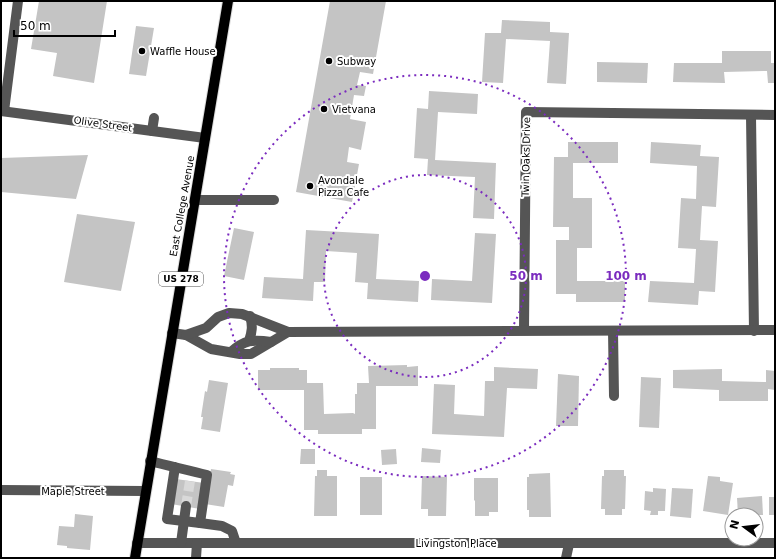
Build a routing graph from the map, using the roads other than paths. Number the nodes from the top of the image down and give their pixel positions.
1 (18, 1) edge
2 (228, 1) edge
3 (2, 111) edge
4 (775, 115) edge
5 (751, 116) junction
6 (154, 118) dead end
7 (152, 131) junction
8 (206, 138) junction
9 (195, 200) junction
10 (274, 200) dead end
11 (250, 316) junction
12 (524, 330) junction
13 (775, 330) edge
14 (613, 331) junction
15 (754, 331) junction
16 (288, 332) junction
17 (172, 333) junction
18 (186, 335) junction
19 (248, 341) junction
20 (271, 342) junction
21 (231, 352) junction
22 (614, 396) dead end
23 (150, 461) junction
24 (175, 467) junction
25 (1, 490) edge
26 (145, 491) junction
27 (186, 506) tunnel mouth
28 (183, 521) junction
29 (200, 523) junction
30 (137, 543) junction
31 (181, 543) junction
32 (197, 543) junction
33 (236, 543) junction
34 (775, 543) edge
35 (569, 544) junction
36 (135, 558) edge
37 (196, 558) edge
38 (566, 558) edge

1 - 3 street
2 - 8 main road, East College Avenue / US 278
3 - 7 street, Olive Street
4 - 5 street, Twin Oaks Drive
5 - 12 street, Twin Oaks Drive
5 - 15 street
6 - 7 street
7 - 8 street, Olive Street
8 - 9 main road, East College Avenue / US 278
9 - 10 street
9 - 17 main road, East College Avenue / US 278
11 - 16 street
11 - 18 street
11 - 19 street
12 - 14 street
12 - 16 street
13 - 15 street
14 - 15 street
14 - 22 street
16 - 20 street
17 - 18 street
17 - 23 main road, East College Avenue / US 278
18 - 21 street
19 - 20 street
19 - 21 street
20 - 21 street
23 - 24 street
23 - 26 main road, East College Avenue / US 278
24 - 28 street
24 - 29 street
25 - 26 street, Maple Street
26 - 30 main road, East College Avenue / US 278
27 - 28 street
28 - 29 street
28 - 31 street
29 - 33 street
30 - 31 street, Livingston Place
30 - 36 main road, East College Avenue / US 278
31 - 32 street, Livingston Place
32 - 33 street, Livingston Place
32 - 37 street
33 - 35 street, Livingston Place
34 - 35 street, Livingston Place
35 - 38 street

